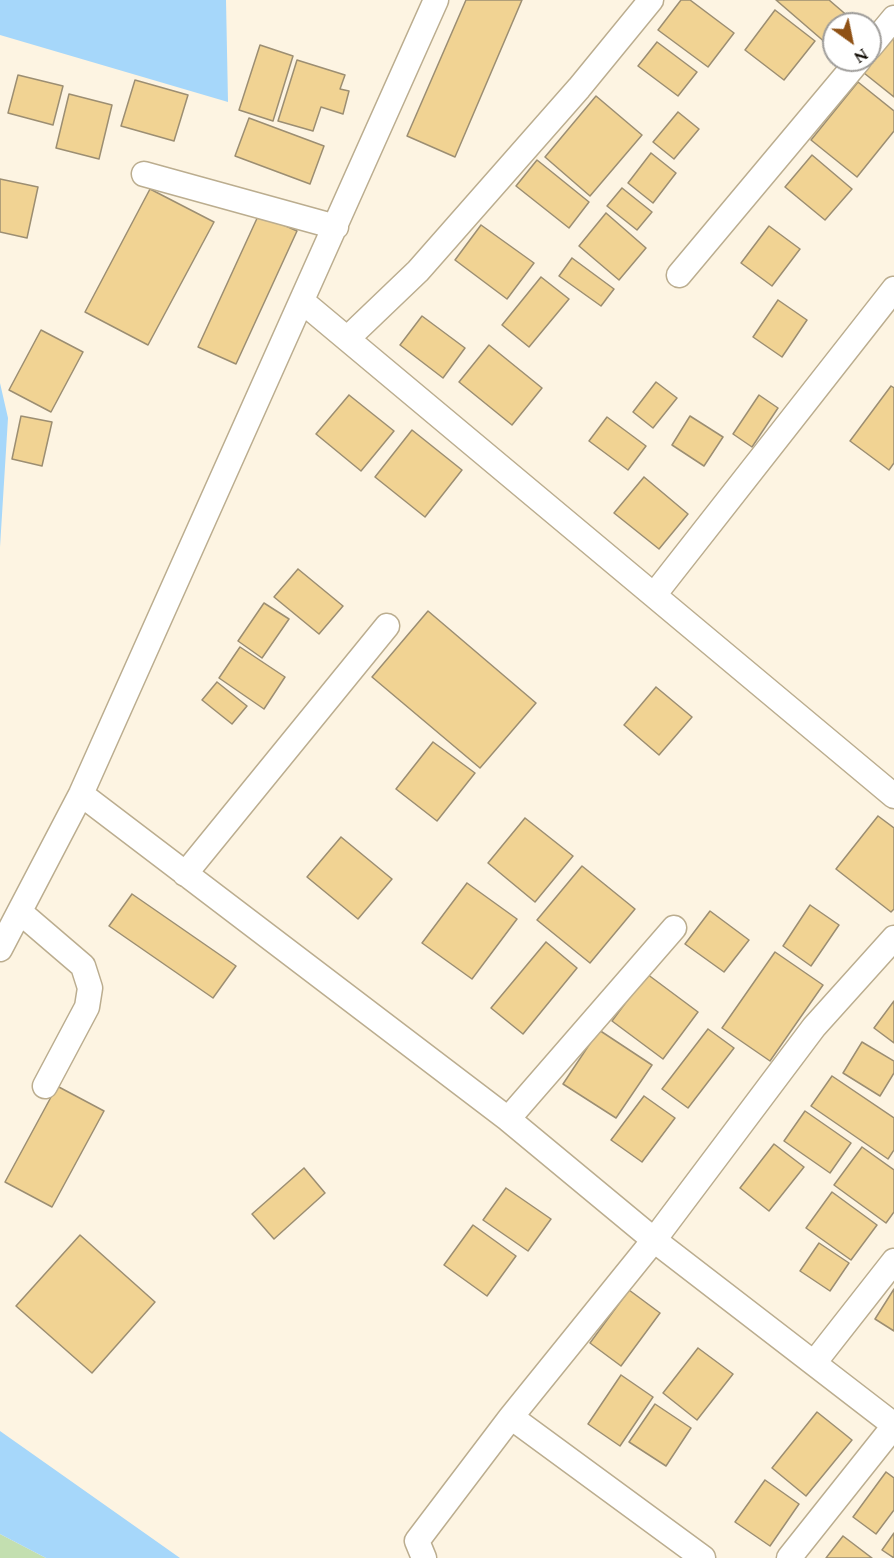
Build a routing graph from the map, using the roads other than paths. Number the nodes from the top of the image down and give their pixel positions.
1 (436, 0) edge
2 (651, 0) edge
3 (894, 18) edge
4 (882, 32) edge
5 (849, 72) edge
6 (144, 174) dead end
7 (336, 227) junction
8 (679, 275) dead end
9 (894, 289) edge
10 (303, 302) junction
11 (348, 338) junction
12 (654, 595) junction
13 (387, 626) dead end
14 (81, 794) junction
15 (894, 796) edge
16 (185, 874) junction
17 (20, 912) junction
18 (674, 928) dead end
19 (894, 938) edge
20 (0, 950) edge
21 (45, 1086) dead end
22 (508, 1119) junction
23 (654, 1240) junction
24 (894, 1261) edge
25 (814, 1363) junction
26 (511, 1417) junction
27 (894, 1425) edge
28 (424, 1558) edge
29 (703, 1558) edge
30 (789, 1558) edge

1 - 7 street
2 - 11 street
3 - 4 street
5 - 8 street
6 - 7 street
7 - 10 street
9 - 12 street
10 - 11 street
10 - 14 street
11 - 12 street
12 - 15 street
13 - 16 street
14 - 16 street
14 - 17 street
16 - 22 street
17 - 20 street
17 - 21 street
18 - 22 street
19 - 23 street
22 - 23 street
23 - 25 street
23 - 26 street
24 - 25 street
25 - 27 street
26 - 28 street
26 - 29 street
27 - 30 street

